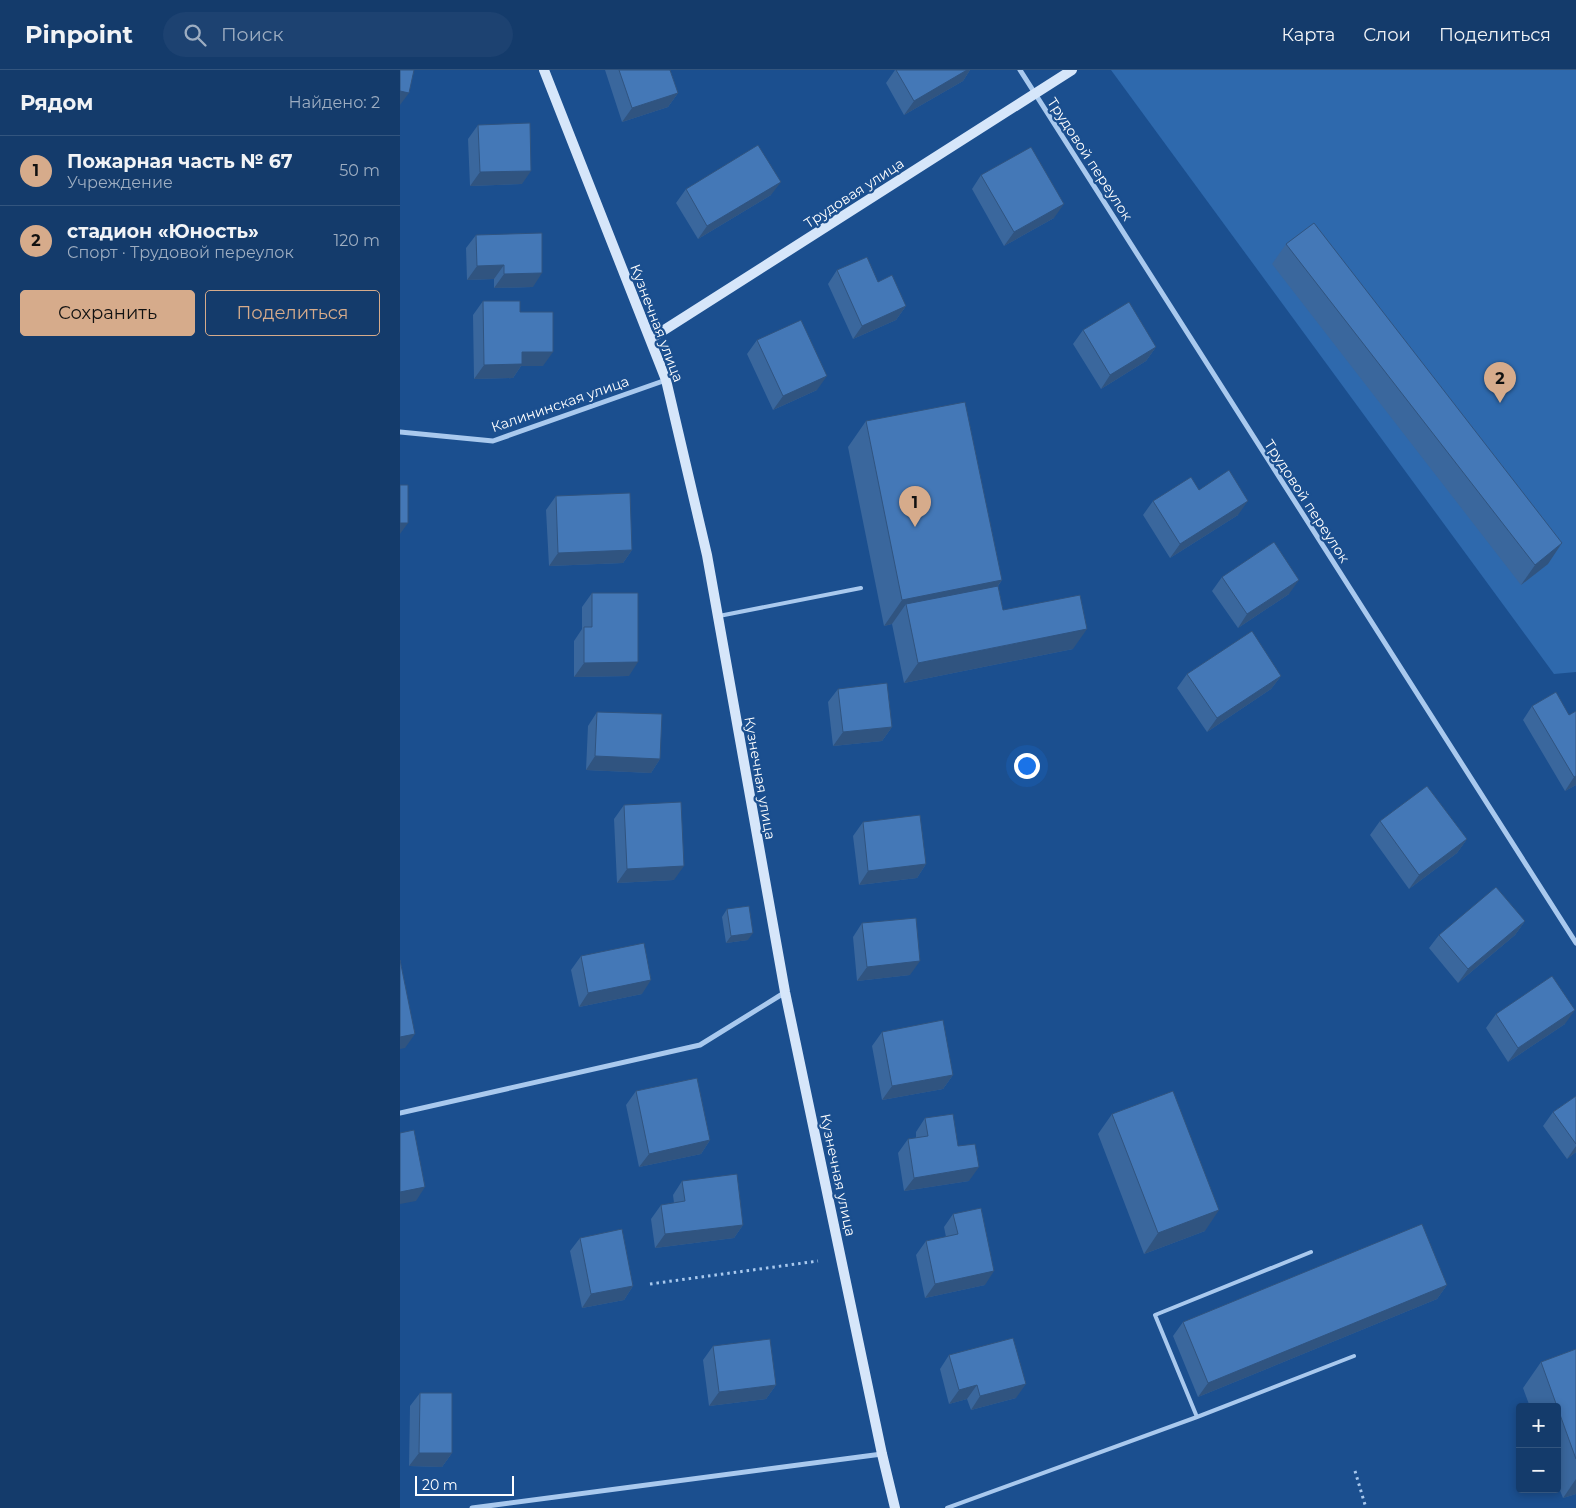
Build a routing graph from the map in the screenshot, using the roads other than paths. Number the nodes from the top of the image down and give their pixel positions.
1 (544, 70) edge
2 (1020, 70) edge
3 (1072, 70) edge
4 (1035, 94) junction
5 (650, 339) junction
6 (666, 380) junction
7 (400, 432) edge
8 (861, 588) dead end
9 (717, 617) junction
10 (1576, 943) edge
11 (785, 992) junction
12 (400, 1113) edge
13 (1311, 1252) dead end
14 (1354, 1356) dead end
15 (1197, 1417) junction
16 (882, 1454) junction
17 (472, 1508) edge
18 (895, 1508) edge
19 (947, 1508) edge

1 - 5 street, Кузнечная улица
2 - 4 street, Трудовой переулок
3 - 4 street, Трудовая улица
4 - 5 street, Трудовая улица
4 - 10 street, Трудовой переулок
5 - 6 street, Кузнечная улица
6 - 7 street, Калининская улица
6 - 9 street, Кузнечная улица
8 - 9 lane
9 - 11 street, Кузнечная улица
11 - 12 street
11 - 16 street, Кузнечная улица
13 - 15 lane
14 - 15 lane
15 - 19 lane
16 - 17 street
16 - 18 street, Кузнечная улица

